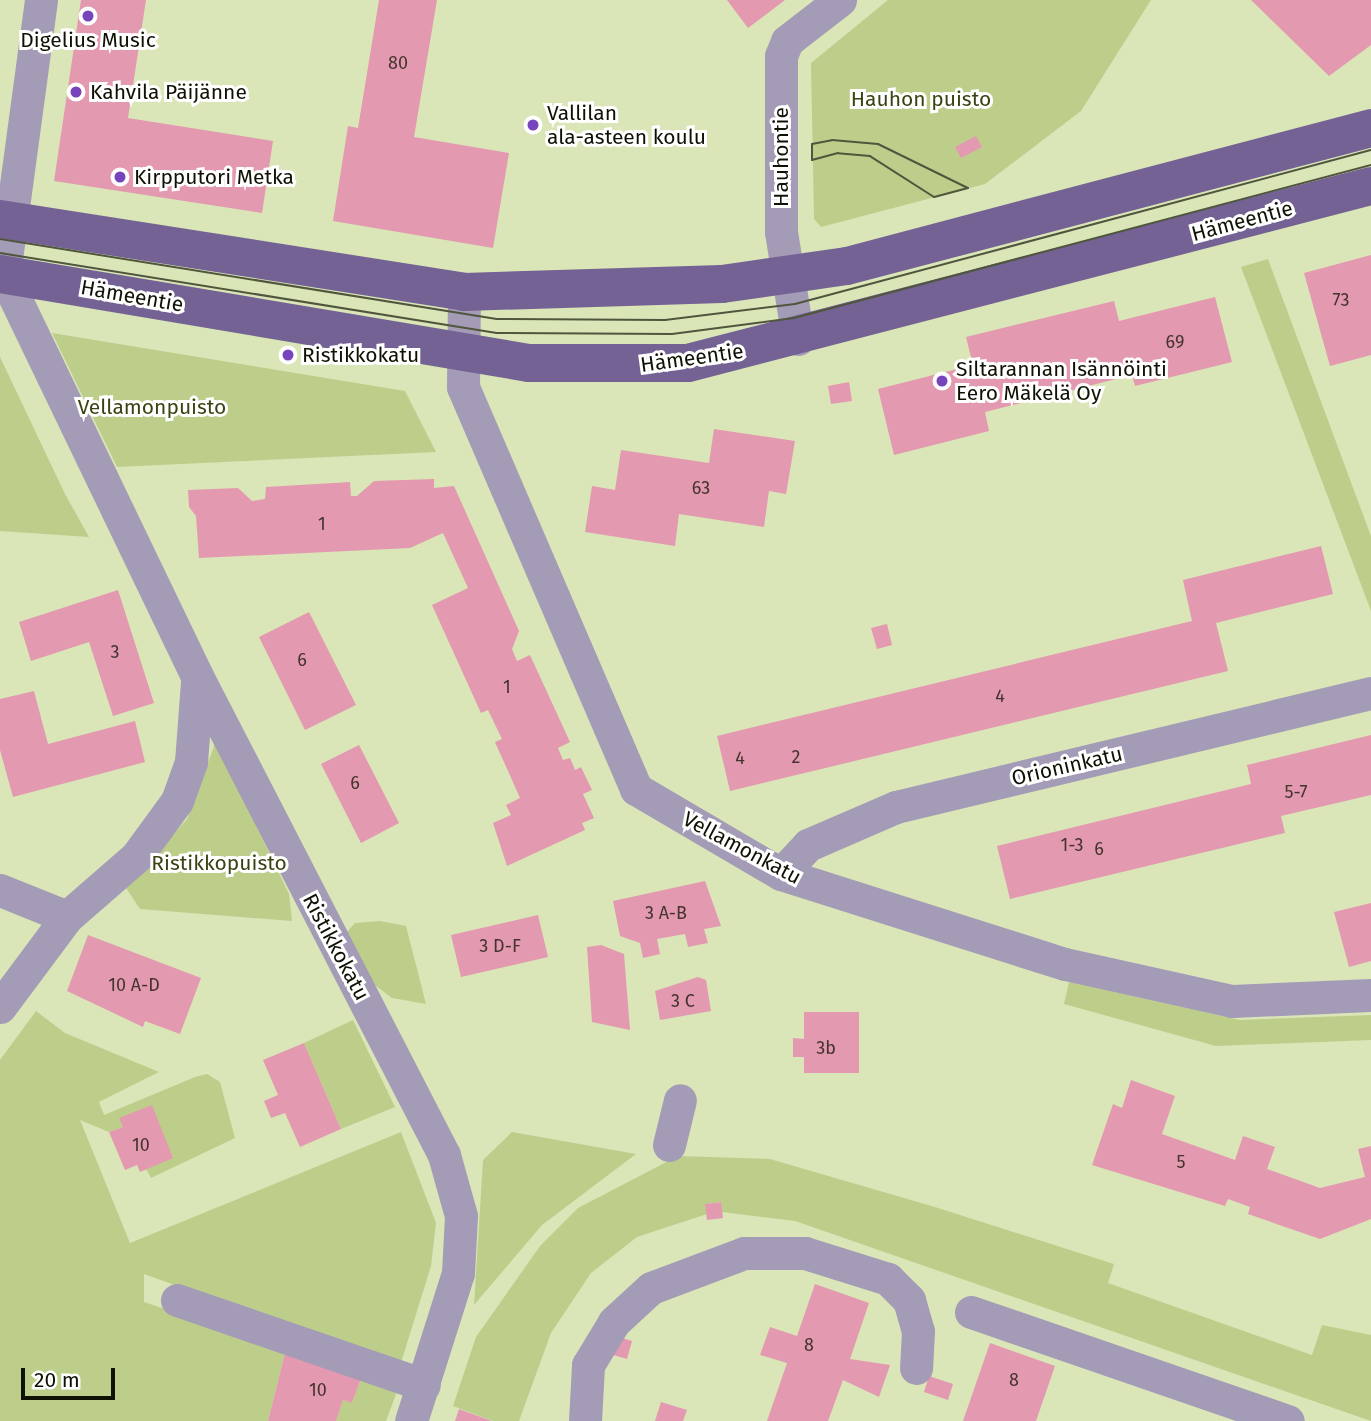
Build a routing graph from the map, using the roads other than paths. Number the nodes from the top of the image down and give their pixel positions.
1 (41, 0) edge
2 (840, 0) edge
3 (1371, 128) edge
4 (1371, 186) edge
5 (4, 219) edge
6 (2, 274) edge
7 (786, 279) junction
8 (464, 292) junction
9 (798, 340) junction
10 (459, 351) junction
11 (197, 676) junction
12 (1371, 693) edge
13 (781, 874) junction
14 (0, 890) edge
15 (67, 917) junction
16 (1371, 995) edge
17 (0, 1007) edge
18 (680, 1100) dead end
19 (669, 1145) dead end
20 (177, 1300) dead end
21 (971, 1312) dead end
22 (916, 1368) dead end
23 (424, 1385) junction
24 (411, 1421) edge
25 (585, 1421) edge
26 (1288, 1421) edge

1 - 5 street, Ristikkokatu
2 - 7 street, Hauhontie
3 - 7 main road
4 - 9 main road, Hämeentie
5 - 6 street, Ristikkokatu
5 - 8 main road
6 - 10 main road, Hämeentie
6 - 11 street, Ristikkokatu
7 - 8 main road
7 - 9 street, Hauhontie
8 - 10 street, Vellamonkatu
9 - 10 main road, Hämeentie
10 - 13 street, Vellamonkatu
11 - 15 street
11 - 23 street, Ristikkokatu
12 - 13 street, Orioninkatu
13 - 16 street, Vellamonkatu
14 - 15 street
15 - 17 street
18 - 19 street
20 - 23 street
21 - 26 street
22 - 25 street
23 - 24 street, Ristikkokatu

